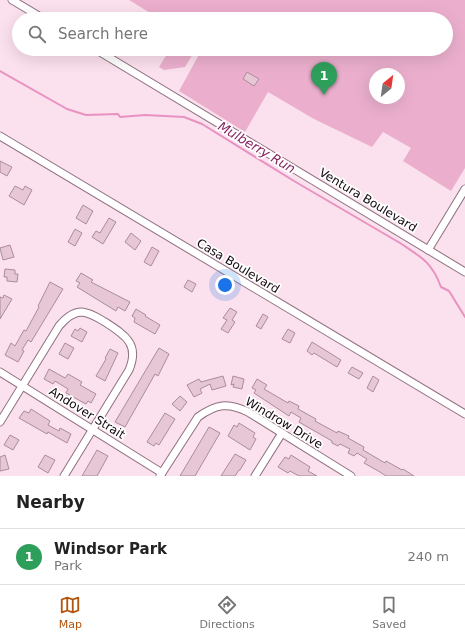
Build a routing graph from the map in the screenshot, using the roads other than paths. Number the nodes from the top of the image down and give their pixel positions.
1 (12, 0) edge
2 (32, 12) edge
3 (107, 56) edge
4 (0, 136) edge
5 (465, 189) edge
6 (428, 250) junction
7 (465, 272) edge
8 (0, 372) edge
9 (22, 386) junction
10 (465, 414) edge
11 (0, 422) edge
12 (93, 430) junction
13 (282, 433) junction
14 (161, 474) edge
15 (64, 476) edge
16 (255, 476) edge
17 (351, 476) edge

1 - 2 street
3 - 6 street, Ventura Boulevard
4 - 10 street, Casa Boulevard
5 - 6 street
6 - 7 street, Ventura Boulevard
8 - 9 street, Andover Strait
9 - 11 street
9 - 12 street, Andover Strait
9 - 12 street
12 - 14 street, Andover Strait
12 - 15 street
13 - 14 street, Windrow Drive
13 - 16 street
13 - 17 street, Windrow Drive

